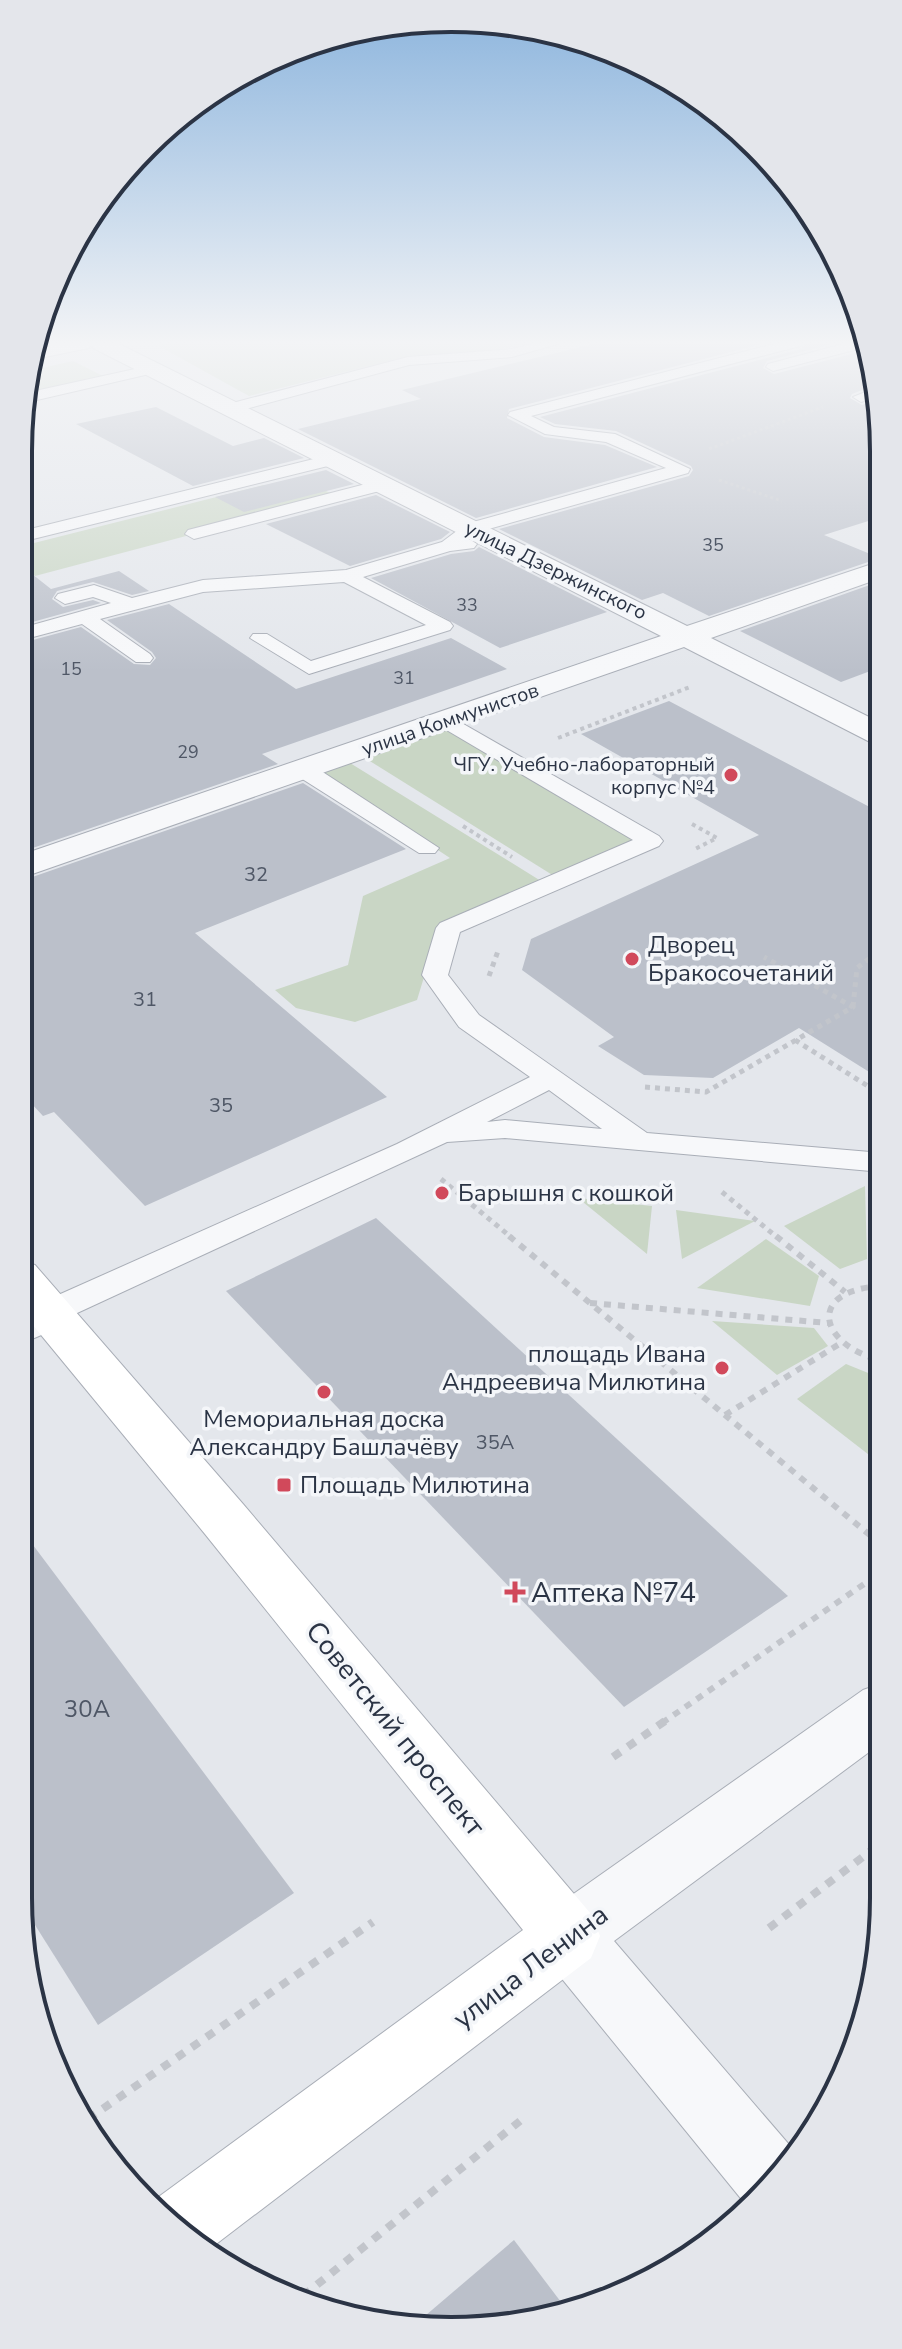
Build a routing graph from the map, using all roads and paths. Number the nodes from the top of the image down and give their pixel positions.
1 (321, 453) edge
2 (645, 453) edge
3 (706, 453) edge
4 (334, 459) junction
5 (674, 465) junction
6 (385, 484) junction
7 (782, 501) dead end
8 (472, 528) junction
9 (32, 533) edge
10 (194, 534) dead end
11 (502, 542) junction
12 (448, 546) junction
13 (870, 573) edge
14 (347, 576) junction
15 (65, 598) dead end
16 (131, 604) junction
17 (85, 617) junction
18 (32, 631) edge
19 (689, 636) junction
20 (260, 638) dead end
21 (143, 658) dead end
22 (696, 685) dead end
23 (446, 720) junction
24 (870, 726) edge
25 (557, 738) dead end
26 (304, 770) junction
27 (679, 817) dead end
28 (427, 848) dead end
29 (689, 851) dead end
30 (32, 863) edge
31 (498, 949) dead end
32 (764, 957) dead end
33 (870, 958) edge
34 (486, 985) dead end
35 (853, 1007) junction
36 (795, 1040) junction
37 (551, 1078) junction
38 (636, 1082) dead end
39 (870, 1087) edge
40 (436, 1137) junction
41 (649, 1142) junction
42 (407, 1151) junction
43 (870, 1161) edge
44 (870, 1288) edge
45 (845, 1292) junction
46 (590, 1303) junction
47 (32, 1304) edge
48 (32, 1309) edge
49 (828, 1323) junction
50 (841, 1343) junction
51 (870, 1358) edge
52 (725, 1415) junction
53 (870, 1535) edge
54 (870, 1580) edge
55 (870, 1718) edge
56 (613, 1757) dead end
57 (870, 1852) edge
58 (373, 1922) dead end
59 (769, 1928) dead end
60 (568, 1936) junction
61 (93, 2116) edge
62 (520, 2121) dead end
63 (767, 2173) edge
64 (186, 2222) edge
65 (308, 2292) edge

1 - 4 street, улица Дзержинского
2 - 5 lane
3 - 5 path
4 - 6 street, улица Дзержинского
4 - 9 lane
5 - 7 path
5 - 8 lane
6 - 8 street, улица Дзержинского
6 - 10 lane
8 - 11 street, улица Дзержинского
8 - 12 lane
11 - 12 lane
11 - 19 street, улица Дзержинского
12 - 14 lane
13 - 19 street, улица Коммунистов
14 - 16 lane
14 - 20 lane
15 - 16 lane
16 - 17 lane
17 - 18 lane
17 - 21 lane
19 - 23 street, улица Коммунистов
19 - 24 street, улица Дзержинского
22 - 25 path
23 - 26 street, улица Коммунистов
23 - 37 lane
26 - 28 lane
26 - 30 street, улица Коммунистов
27 - 29 path
31 - 34 path
32 - 35 path
33 - 35 path
35 - 36 path
36 - 38 path
36 - 39 path
37 - 40 lane
37 - 41 lane
40 - 41 lane
40 - 42 lane
41 - 43 lane
41 - 45 path
42 - 46 path
42 - 47 lane
44 - 45 path
45 - 49 path
46 - 49 path
46 - 52 path
48 - 60 main road, Советский проспект
49 - 50 path
50 - 51 path
50 - 52 path
52 - 53 path
54 - 56 path
55 - 60 street, улица Ленина
57 - 59 path
58 - 61 path
60 - 63 street, Советский проспект
60 - 64 main road, улица Ленина
62 - 65 path

